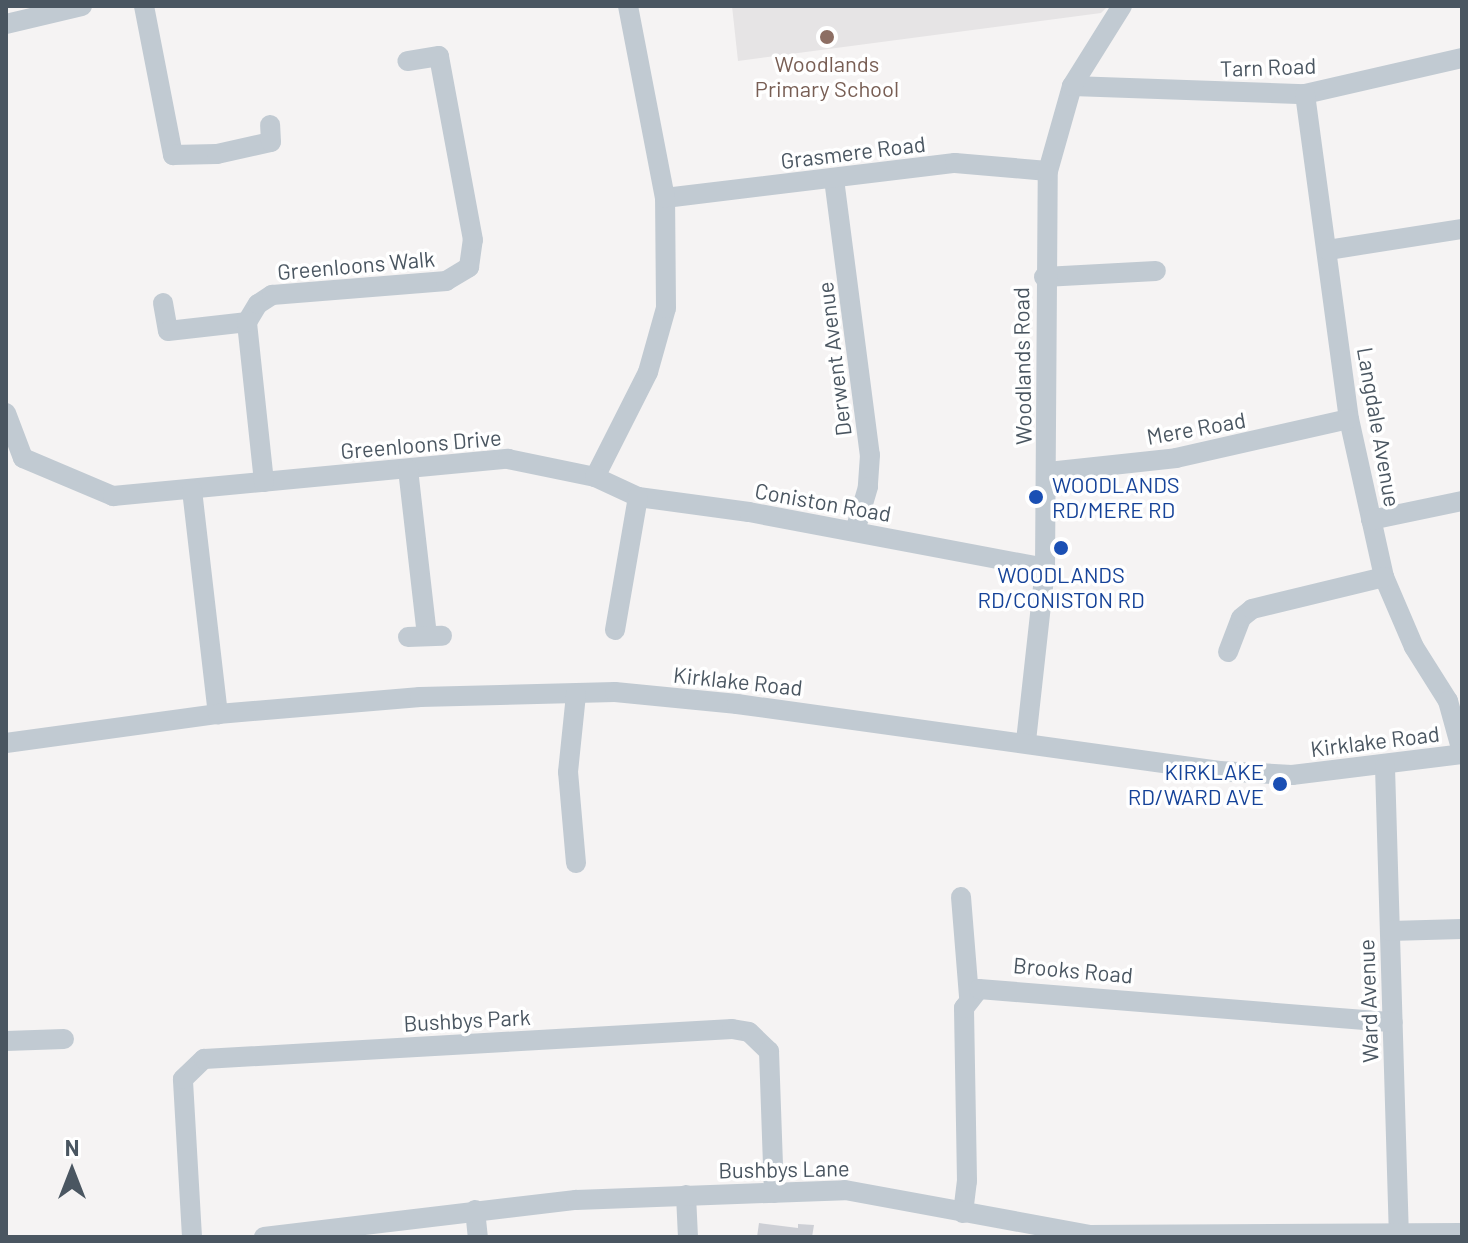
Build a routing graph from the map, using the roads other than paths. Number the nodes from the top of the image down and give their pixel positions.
1 (82, 6) edge
2 (144, 6) edge
3 (628, 6) edge
4 (1122, 6) edge
5 (6, 24) edge
6 (1462, 58) edge
7 (407, 61) dead end
8 (1072, 86) junction
9 (1305, 94) junction
10 (270, 125) dead end
11 (1048, 171) junction
12 (834, 179) junction
13 (665, 198) junction
14 (1462, 229) edge
15 (1328, 250) junction
16 (1156, 271) dead end
17 (1044, 277) junction
18 (163, 303) dead end
19 (247, 322) junction
20 (6, 413) edge
21 (1349, 419) junction
22 (15, 461) edge
23 (408, 469) junction
24 (1048, 472) junction
25 (595, 477) junction
26 (264, 482) junction
27 (192, 490) junction
28 (638, 497) junction
29 (1462, 501) edge
30 (1371, 520) junction
31 (855, 531) junction
32 (1045, 568) junction
33 (1384, 577) junction
34 (615, 630) dead end
35 (425, 636) dead end
36 (1228, 652) dead end
37 (576, 694) junction
38 (1455, 697) edge
39 (218, 714) junction
40 (1026, 741) junction
41 (6, 743) edge
42 (1462, 753) edge
43 (1385, 767) junction
44 (576, 863) dead end
45 (961, 897) dead end
46 (1462, 929) edge
47 (1390, 931) junction
48 (969, 997) junction
49 (1393, 1022) junction
50 (64, 1039) dead end
51 (6, 1041) edge
52 (774, 1193) junction
53 (686, 1195) junction
54 (475, 1210) junction
55 (963, 1213) junction
56 (1399, 1232) junction
57 (1462, 1233) edge
58 (192, 1237) edge
59 (264, 1237) edge
60 (478, 1237) edge
61 (688, 1237) edge
62 (1178, 1237) edge

1 - 5 street
2 - 10 street
3 - 13 street
4 - 8 street, Woodlands Road
6 - 9 street, Tarn Road
7 - 19 street, Greenloons Walk
8 - 9 street, Tarn Road
8 - 11 street, Woodlands Road
9 - 15 street, Langdale Avenue
11 - 12 street, Grasmere Road
11 - 17 street, Woodlands Road
12 - 13 street, Grasmere Road
12 - 31 street, Derwent Avenue
13 - 25 street
14 - 15 street
15 - 21 street, Langdale Avenue
16 - 17 street
17 - 24 street, Woodlands Road
18 - 19 street
19 - 26 street
20 - 22 street, Greenloons Drive
21 - 24 street, Mere Road
21 - 30 street, Langdale Avenue
22 - 27 street, Greenloons Drive
23 - 25 street, Greenloons Drive
23 - 26 street, Greenloons Drive
23 - 35 street
24 - 32 street, Woodlands Road
25 - 28 street, Coniston Road
26 - 27 street, Greenloons Drive
27 - 39 street
28 - 31 street, Coniston Road
28 - 34 street
29 - 30 street
30 - 33 street, Langdale Avenue
31 - 32 street, Coniston Road
32 - 40 street, Woodlands Road
33 - 36 street
33 - 38 street, Langdale Avenue
37 - 39 street, Kirklake Road
37 - 40 street, Kirklake Road
37 - 44 street
38 - 42 street, Langdale Avenue
39 - 41 street, Kirklake Road
40 - 43 street, Kirklake Road
42 - 43 street, Kirklake Road
43 - 47 street, Ward Avenue
45 - 48 street
46 - 47 street
47 - 49 street, Ward Avenue
48 - 49 street, Brooks Road
48 - 55 street
49 - 56 street, Ward Avenue
50 - 51 street
52 - 53 street, Bushbys Lane
52 - 55 street, Bushbys Lane
52 - 58 street, Bushbys Park
53 - 54 street, Bushbys Lane
53 - 61 street
54 - 59 street, Bushbys Lane
54 - 60 street
55 - 62 street, Bushbys Lane
56 - 57 street, Bushbys Lane
56 - 62 street, Bushbys Lane

